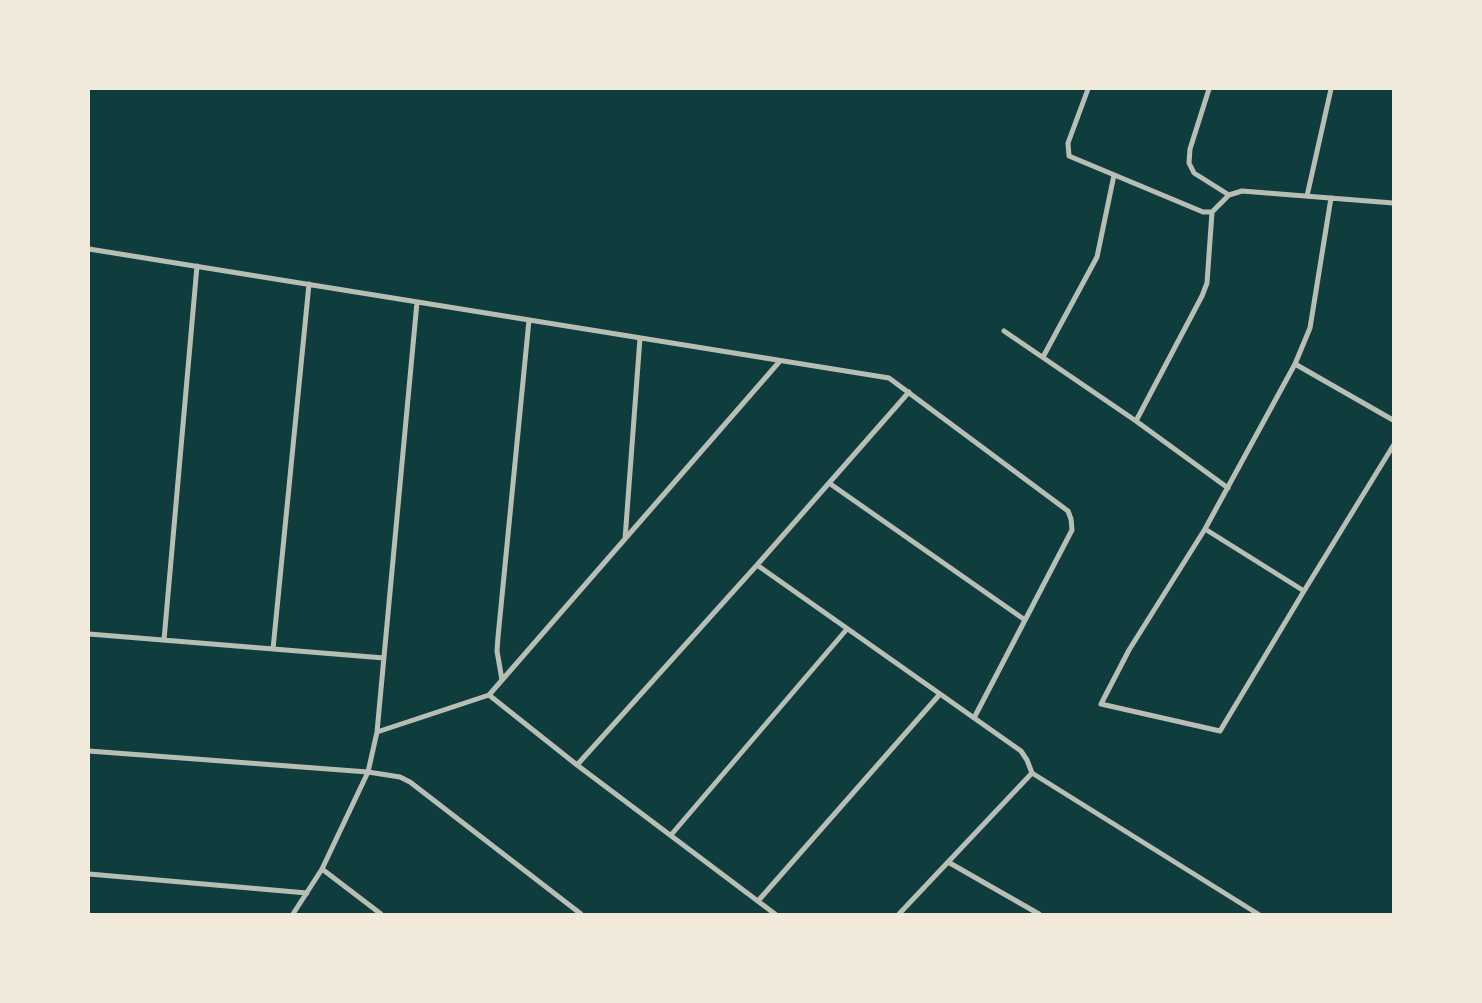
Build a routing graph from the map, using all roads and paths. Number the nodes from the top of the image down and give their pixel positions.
1 (1088, 89) edge
2 (1209, 89) edge
3 (1331, 89) edge
4 (1114, 175) junction
5 (1229, 195) junction
6 (1307, 196) junction
7 (1332, 198) junction
8 (1393, 204) edge
9 (1212, 212) junction
10 (89, 249) edge
11 (198, 266) junction
12 (309, 284) junction
13 (417, 302) junction
14 (529, 320) junction
15 (1004, 330) dead end
16 (640, 338) junction
17 (1043, 357) junction
18 (780, 361) junction
19 (1296, 364) junction
20 (909, 392) junction
21 (1393, 420) edge
22 (1136, 421) junction
23 (1393, 446) edge
24 (829, 482) junction
25 (1228, 488) junction
26 (1205, 529) junction
27 (624, 539) junction
28 (757, 565) junction
29 (1304, 591) junction
30 (1025, 620) junction
31 (847, 629) junction
32 (89, 634) edge
33 (164, 640) junction
34 (273, 649) junction
35 (384, 658) junction
36 (502, 680) junction
37 (940, 694) junction
38 (489, 695) junction
39 (974, 718) junction
40 (377, 732) junction
41 (89, 751) edge
42 (577, 765) junction
43 (368, 772) junction
44 (1032, 773) junction
45 (670, 835) junction
46 (948, 862) junction
47 (322, 869) junction
48 (89, 874) edge
49 (306, 893) junction
50 (758, 901) junction
51 (293, 914) edge
52 (381, 914) edge
53 (581, 914) edge
54 (775, 914) edge
55 (899, 914) edge
56 (1039, 914) edge
57 (1258, 914) edge

1 - 4 street
2 - 5 street
3 - 6 street
4 - 9 street
4 - 17 street
5 - 6 street
5 - 9 street
6 - 7 street
7 - 8 street
7 - 19 street
9 - 22 street
10 - 11 street
11 - 12 street
11 - 33 street
12 - 13 street
12 - 34 street
13 - 14 street
13 - 35 street
14 - 16 street
14 - 36 street
15 - 17 street
16 - 18 street
16 - 27 street
17 - 22 street
18 - 20 street
18 - 27 street
19 - 21 street
19 - 25 street
20 - 24 street
20 - 30 street
22 - 25 street
23 - 29 street
24 - 28 street
24 - 30 street
25 - 26 street
26 - 29 street
26 - 29 street
27 - 36 street
28 - 31 street
28 - 42 street
30 - 39 street
31 - 37 street
31 - 45 street
32 - 33 street
33 - 34 street
34 - 35 street
35 - 40 street
36 - 38 street
37 - 39 street
37 - 50 street
38 - 40 street
38 - 42 street
39 - 44 street
40 - 43 street
41 - 43 street
42 - 45 street
43 - 47 street
43 - 53 street
44 - 46 street
44 - 57 street
45 - 50 street
46 - 55 street
46 - 56 street
47 - 49 street
47 - 52 street
48 - 49 street
49 - 51 street
50 - 54 street

